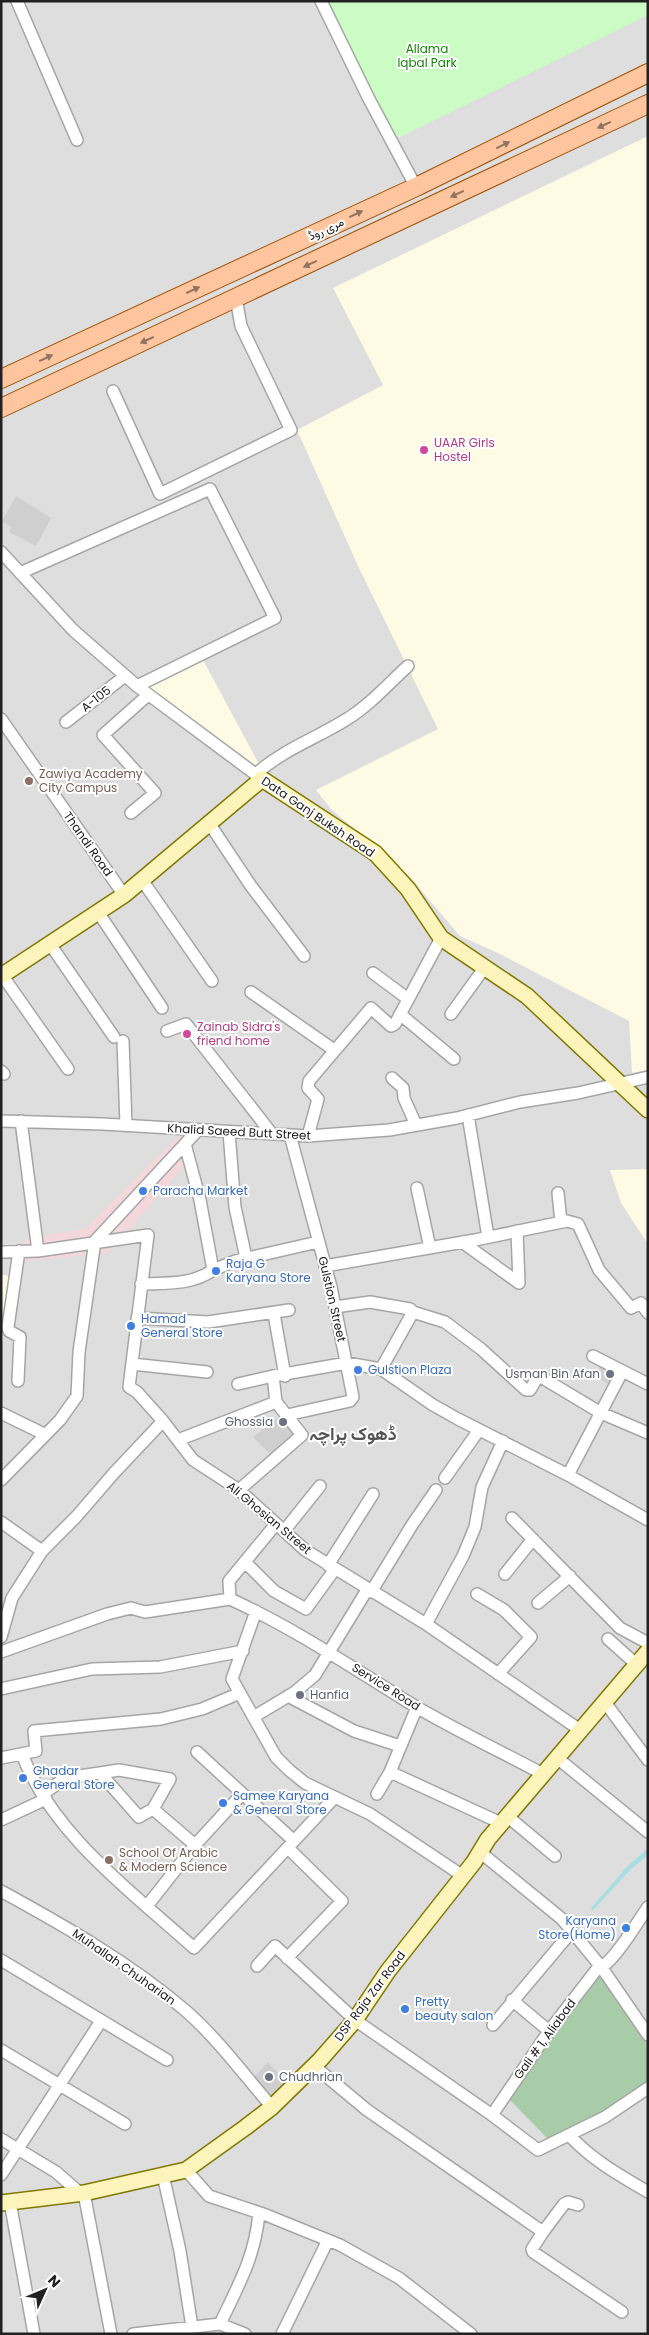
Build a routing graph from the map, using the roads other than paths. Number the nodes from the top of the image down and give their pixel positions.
1 (17, 1) edge
2 (321, 1) edge
3 (648, 73) edge
4 (648, 104) edge
5 (77, 140) dead end
6 (416, 187) junction
7 (236, 298) junction
8 (1, 379) edge
9 (113, 391) dead end
10 (1, 408) edge
11 (1, 552) edge
12 (20, 573) junction
13 (408, 666) dead end
14 (125, 676) junction
15 (137, 686) junction
16 (148, 695) junction
17 (1, 719) edge
18 (66, 722) dead end
19 (259, 777) junction
20 (131, 813) dead end
21 (210, 823) junction
22 (142, 880) junction
23 (124, 895) junction
24 (98, 912) junction
25 (441, 938) junction
26 (50, 944) junction
27 (304, 956) dead end
28 (485, 968) junction
29 (373, 973) dead end
30 (2, 976) edge
31 (212, 980) dead end
32 (251, 992) dead end
33 (408, 999) junction
34 (162, 1008) dead end
35 (400, 1014) junction
36 (452, 1014) dead end
37 (167, 1031) dead end
38 (334, 1050) junction
39 (454, 1059) dead end
40 (68, 1069) dead end
41 (392, 1078) dead end
42 (648, 1078) edge
43 (623, 1084) junction
44 (648, 1110) edge
45 (468, 1116) junction
46 (1, 1121) edge
47 (21, 1121) junction
48 (416, 1125) junction
49 (126, 1126) junction
50 (198, 1130) junction
51 (229, 1132) junction
52 (272, 1134) junction
53 (290, 1135) junction
54 (308, 1136) junction
55 (185, 1144) junction
56 (417, 1188) dead end
57 (558, 1193) dead end
58 (561, 1222) junction
59 (517, 1231) junction
60 (488, 1237) junction
61 (95, 1241) junction
62 (318, 1242) junction
63 (462, 1242) junction
64 (430, 1248) junction
65 (38, 1250) junction
66 (20, 1251) junction
67 (1, 1252) edge
68 (246, 1258) junction
69 (325, 1266) junction
70 (213, 1270) junction
71 (141, 1284) junction
72 (646, 1305) edge
73 (335, 1307) junction
74 (290, 1310) dead end
75 (413, 1312) junction
76 (274, 1314) junction
77 (137, 1318) junction
78 (593, 1356) dead end
79 (347, 1363) junction
80 (132, 1364) junction
81 (382, 1369) junction
82 (207, 1372) dead end
83 (622, 1372) junction
84 (279, 1376) junction
85 (18, 1381) dead end
86 (238, 1384) dead end
87 (648, 1384) edge
88 (276, 1402) junction
89 (1, 1413) edge
90 (601, 1413) junction
91 (288, 1415) junction
92 (163, 1421) junction
93 (479, 1430) junction
94 (648, 1433) edge
95 (44, 1434) junction
96 (178, 1440) junction
97 (503, 1441) junction
98 (568, 1475) junction
99 (445, 1478) dead end
100 (1, 1480) edge
101 (320, 1486) dead end
102 (239, 1490) junction
103 (436, 1490) dead end
104 (373, 1494) dead end
105 (512, 1518) dead end
106 (648, 1520) edge
107 (1, 1522) edge
108 (280, 1528) junction
109 (533, 1539) junction
110 (42, 1551) junction
111 (245, 1562) junction
112 (331, 1567) junction
113 (505, 1574) dead end
114 (570, 1576) junction
115 (369, 1591) junction
116 (477, 1594) dead end
117 (230, 1599) junction
118 (538, 1603) dead end
119 (256, 1611) junction
120 (426, 1624) junction
121 (1, 1637) edge
122 (608, 1639) dead end
123 (242, 1651) junction
124 (1, 1652) edge
125 (329, 1654) junction
126 (645, 1655) edge
127 (498, 1674) junction
128 (1, 1689) edge
129 (240, 1693) junction
130 (288, 1696) junction
131 (604, 1701) junction
132 (418, 1707) junction
133 (255, 1716) junction
134 (580, 1730) junction
135 (400, 1746) junction
136 (197, 1752) dead end
137 (22, 1754) junction
138 (1, 1758) edge
139 (556, 1758) junction
140 (648, 1760) edge
141 (390, 1772) junction
142 (100, 1773) junction
143 (542, 1774) junction
144 (377, 1794) dead end
145 (241, 1795) junction
146 (44, 1797) junction
147 (334, 1798) junction
148 (153, 1809) junction
149 (1, 1820) edge
150 (504, 1820) junction
151 (648, 1832) edge
152 (291, 1844) junction
153 (195, 1845) junction
154 (480, 1852) junction
155 (555, 1856) dead end
156 (463, 1876) junction
157 (1, 1891) edge
158 (148, 1906) junction
159 (648, 1907) edge
160 (572, 1931) junction
161 (288, 1958) junction
162 (1, 1960) edge
163 (256, 1966) dead end
164 (602, 1968) junction
165 (512, 2000) junction
166 (355, 2020) junction
167 (101, 2021) junction
168 (493, 2025) dead end
169 (549, 2031) junction
170 (648, 2035) edge
171 (1, 2050) edge
172 (167, 2060) dead end
173 (314, 2066) junction
174 (58, 2085) junction
175 (648, 2088) edge
176 (272, 2107) junction
177 (492, 2115) junction
178 (125, 2124) dead end
179 (569, 2136) junction
180 (1, 2139) edge
181 (18, 2149) junction
182 (186, 2170) junction
183 (1, 2175) edge
184 (164, 2175) junction
185 (648, 2192) edge
186 (82, 2194) junction
187 (5, 2203) edge
188 (578, 2205) dead end
189 (259, 2212) junction
190 (544, 2232) junction
191 (328, 2240) junction
192 (622, 2312) dead end
193 (220, 2324) junction
194 (192, 2326) junction
195 (175, 2331) edge
196 (34, 2334) edge
197 (111, 2334) edge
198 (133, 2334) edge
199 (245, 2334) edge
200 (282, 2334) edge
201 (471, 2334) edge

1 - 5 street
2 - 6 street
6 -> 3 main road, مری روڈ
4 -> 7 main road, مری روڈ
8 -> 6 main road, مری روڈ
7 - 9 street
7 -> 10 main road, مری روڈ
11 - 12 street, Data Ganj Buksh Road
12 - 14 street, Data Ganj Buksh Road
12 - 15 street
13 - 19 street
14 - 15 street, Data Ganj Buksh Road
14 - 18 street, A-105
15 - 16 street, Data Ganj Buksh Road
16 - 19 street, Data Ganj Buksh Road
16 - 20 street
17 - 23 street, Thandi Road
19 - 21 street
19 - 25 street, Data Ganj Buksh Road
21 - 22 street
21 - 27 street
22 - 23 street
22 - 31 street
23 - 24 street
24 - 26 street
24 - 34 street
25 - 28 street, Data Ganj Buksh Road
25 - 33 street
26 - 30 street
26 - 49 street
28 - 36 street
28 - 43 street, Data Ganj Buksh Road
29 - 33 street
30 - 40 street
32 - 38 street
33 - 35 street
35 - 38 street
35 - 39 street
37 - 52 street
38 - 54 street
41 - 48 street
42 - 43 street, Khalid Saeed Butt Street
43 - 44 street, Data Ganj Buksh Road
43 - 45 street, Khalid Saeed Butt Street
45 - 48 street, Khalid Saeed Butt Street
45 - 60 street
46 - 47 street, Khalid Saeed Butt Street
47 - 49 street, Khalid Saeed Butt Street
47 - 65 street
48 - 54 street, Khalid Saeed Butt Street
49 - 50 street, Khalid Saeed Butt Street
50 - 51 street, Khalid Saeed Butt Street
50 - 55 street
51 - 52 street, Khalid Saeed Butt Street
51 - 68 street
52 - 53 street, Khalid Saeed Butt Street
53 - 54 street, Khalid Saeed Butt Street
53 - 62 street, Gulstion Street
55 - 61 street
55 - 70 street
56 - 64 street
57 - 58 street
58 - 59 street
58 - 72 street
59 - 60 street
59 - 63 street
60 - 63 street
61 - 65 street
61 - 71 street, Ali Ghosian Street
61 - 95 street
62 - 68 street
62 - 69 street, Gulstion Street
63 - 64 street
64 - 69 street
65 - 66 street
66 - 67 street
66 - 85 street
68 - 70 street
69 - 73 street, Gulstion Street
70 - 71 street
71 - 77 street, Ali Ghosian Street
73 - 75 street
73 - 79 street, Gulstion Street
74 - 76 street
75 - 81 street
75 - 90 street
76 - 77 street
76 - 84 street
77 - 80 street, Ali Ghosian Street
78 - 83 street
79 - 81 street
79 - 84 street
79 - 91 street, Gulstion Street
80 - 82 street
80 - 92 street, Ali Ghosian Street
81 - 93 street
83 - 87 street
83 - 90 street
84 - 86 street
84 - 88 street
88 - 91 street
88 - 96 street
89 - 95 street
90 - 94 street
90 - 98 street
91 - 102 street
92 - 96 street, Ali Ghosian Street
92 - 110 street
93 - 97 street
93 - 99 street
95 - 100 street
96 - 102 street, Ali Ghosian Street
97 - 98 street
97 - 120 street
98 - 106 street
101 - 108 street
102 - 108 street, Ali Ghosian Street
103 - 115 street
104 - 112 street
105 - 109 street
107 - 110 street
108 - 111 street
108 - 112 street, Ali Ghosian Street
109 - 113 street
109 - 114 street
110 - 121 street
111 - 112 street
111 - 117 street
112 - 115 street, Ali Ghosian Street
114 - 118 street
114 - 126 street
115 - 120 street, Ali Ghosian Street
115 - 125 street
116 - 127 street
117 - 119 street, Service Road
117 - 124 street
119 - 123 street
119 - 125 street, Service Road
120 - 127 street, Ali Ghosian Street
122 - 126 street
123 - 128 street
123 - 129 street
125 - 130 street
125 - 132 street, Service Road
126 - 131 street, DSP Raja Zar Road
127 - 134 street, Ali Ghosian Street
129 - 133 street
129 - 137 street
130 - 133 street
130 - 135 street
131 - 134 street, DSP Raja Zar Road
131 - 140 street
132 - 135 street
132 - 143 street, Service Road
133 - 147 street
134 - 139 street, DSP Raja Zar Road
135 - 141 street
136 - 145 street
137 - 138 street
137 - 146 street
139 - 143 street, DSP Raja Zar Road
139 - 151 street
141 - 144 street
141 - 150 street
142 - 146 street
142 - 148 street
142 - 148 street
143 - 150 street, DSP Raja Zar Road
145 - 152 street
145 - 153 street
146 - 149 street
146 - 158 street
147 - 152 street
147 - 156 street
148 - 153 street
150 - 154 street, DSP Raja Zar Road
150 - 155 street
152 - 158 street
152 - 161 street
153 - 158 street
154 - 156 street, DSP Raja Zar Road
154 - 160 street
156 - 166 street, DSP Raja Zar Road
157 - 176 street, Muhallah Chuharian
159 - 164 street, Gali # 1, Aliabad
160 - 164 street
160 - 165 street
161 - 163 street
161 - 166 street
162 - 167 street
164 - 169 street, Gali # 1, Aliabad
164 - 170 street
165 - 168 street
165 - 169 street
166 - 173 street, DSP Raja Zar Road
166 - 177 street
167 - 172 street
167 - 174 street
169 - 177 street, Gali # 1, Aliabad
171 - 174 street
173 - 176 street, DSP Raja Zar Road
173 - 190 street
174 - 178 street
174 - 181 street
175 - 179 street
176 - 182 street, DSP Raja Zar Road
177 - 179 street
179 - 185 street
180 - 181 street
181 - 183 street
181 - 186 street
182 - 184 street, DSP Raja Zar Road
182 - 189 street
184 - 186 street, DSP Raja Zar Road
184 - 194 street
186 - 187 street, DSP Raja Zar Road
186 - 197 street
187 - 196 street
188 - 190 street
189 - 191 street
189 - 193 street
190 - 192 street
191 - 200 street
191 - 201 street
193 - 194 street
193 - 199 street
194 - 195 street
195 - 198 street

